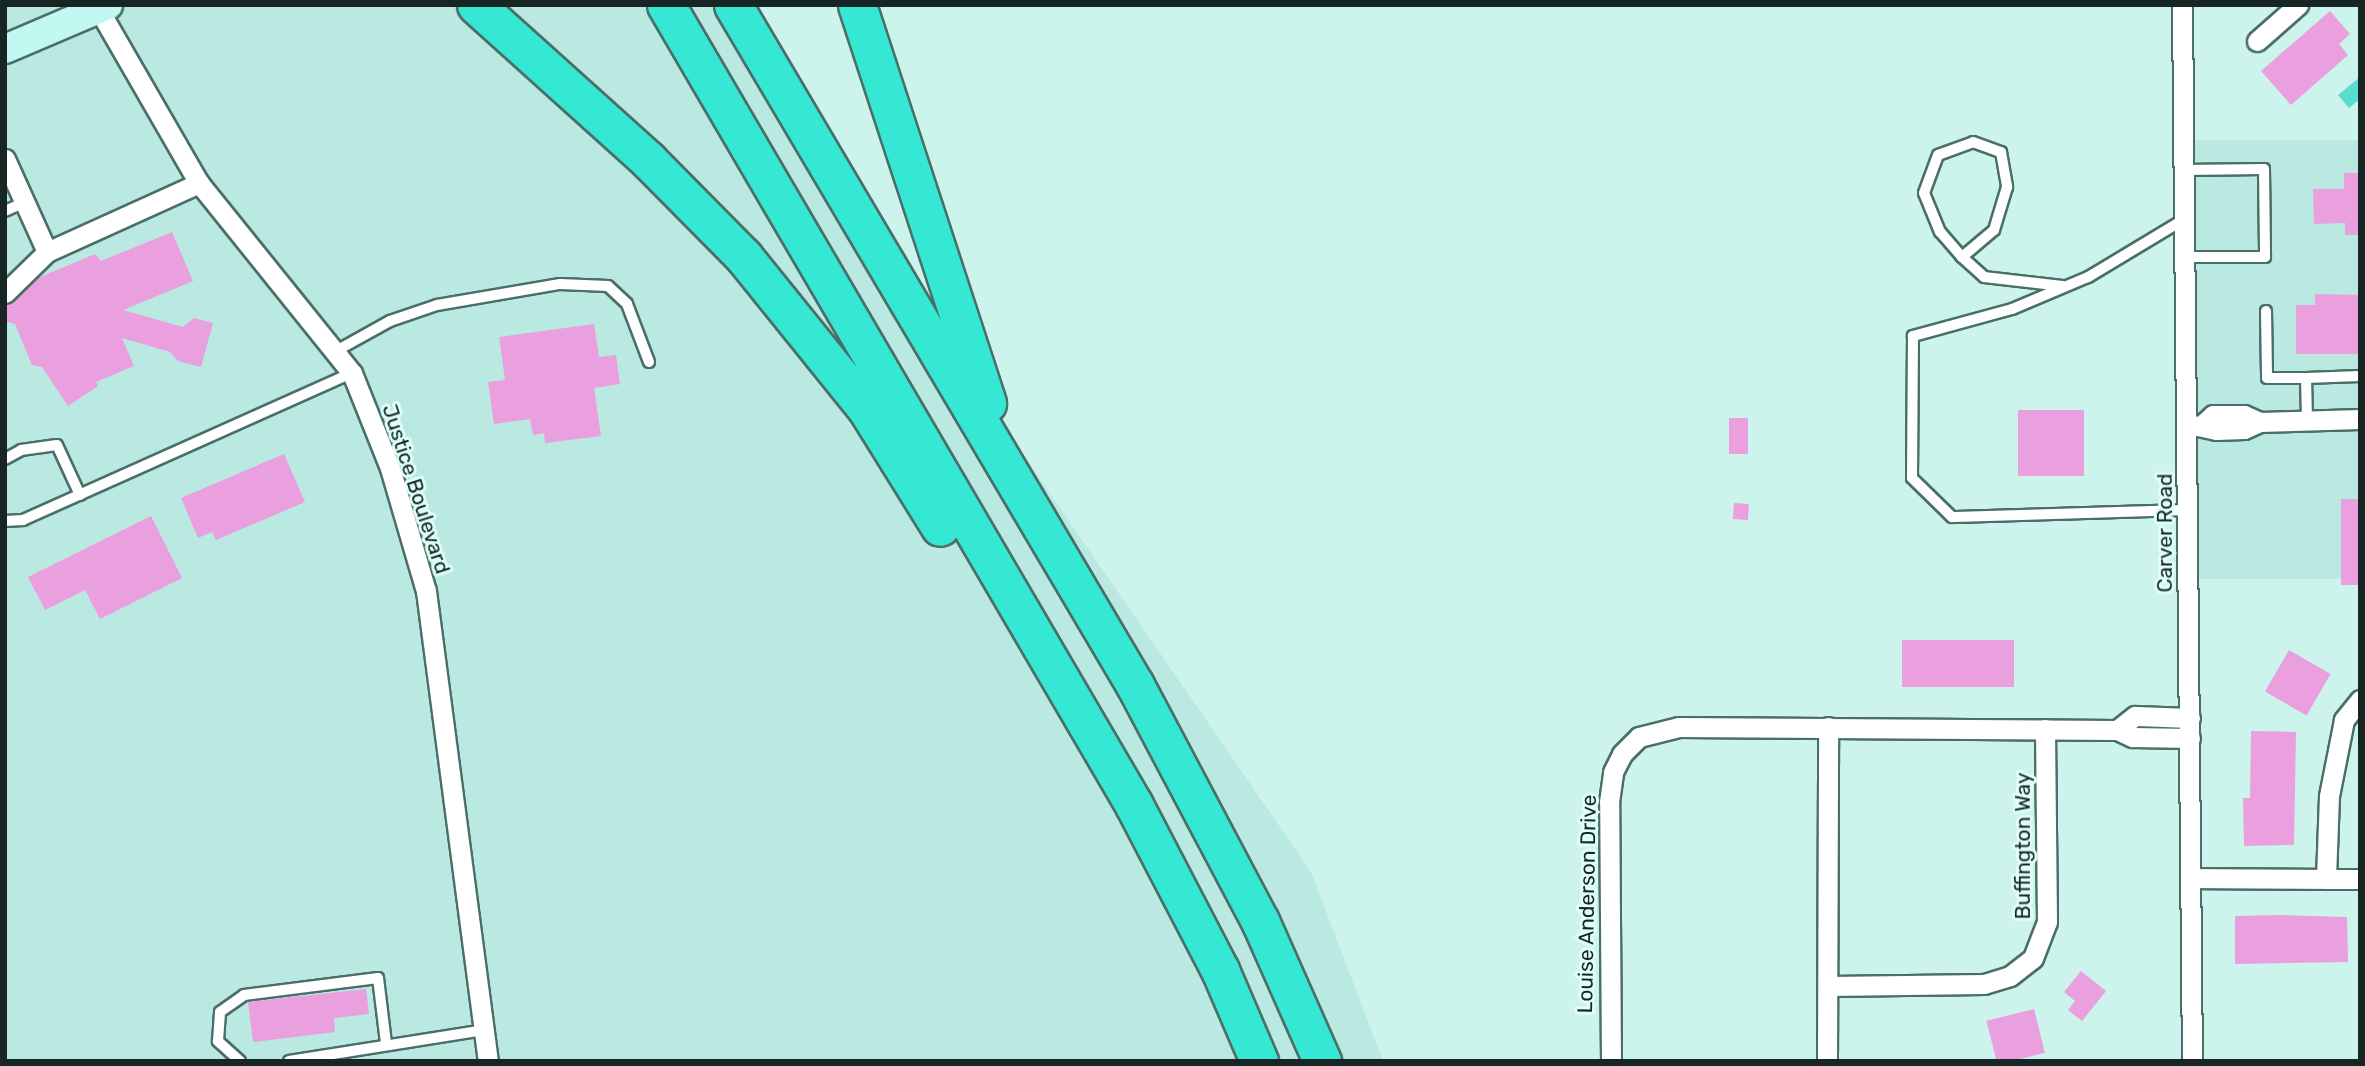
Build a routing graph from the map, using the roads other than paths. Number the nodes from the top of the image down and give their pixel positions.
1 (476, 5) edge
2 (666, 5) edge
3 (733, 5) edge
4 (857, 5) edge
5 (2182, 5) edge
6 (2298, 5) edge
7 (104, 7) edge
8 (2257, 41) dead end
9 (5, 49) edge
10 (5, 159) edge
11 (2184, 170) junction
12 (199, 183) junction
13 (25, 202) junction
14 (5, 211) edge
15 (2184, 220) junction
16 (47, 252) junction
17 (1962, 257) junction
18 (2184, 257) junction
19 (2066, 286) junction
20 (5, 293) edge
21 (2266, 311) dead end
22 (336, 351) junction
23 (649, 362) dead end
24 (352, 373) junction
25 (2360, 376) edge
26 (2306, 378) junction
27 (2307, 419) junction
28 (2360, 419) edge
29 (2196, 424) junction
30 (5, 459) edge
31 (1018, 486) junction
32 (80, 495) junction
33 (2188, 510) junction
34 (5, 521) edge
35 (2360, 700) edge
36 (1828, 727) junction
37 (2190, 728) junction
38 (2045, 729) junction
39 (1133, 805) junction
40 (2190, 878) junction
41 (2326, 878) junction
42 (2360, 879) edge
43 (1829, 986) junction
44 (484, 1030) junction
45 (386, 1043) junction
46 (240, 1061) edge
47 (289, 1061) edge
48 (488, 1061) edge
49 (1259, 1061) edge
50 (1322, 1061) edge
51 (1611, 1061) edge
52 (1827, 1061) edge
53 (2192, 1061) edge

1 - 39 highway
2 - 39 highway
3 - 31 highway
4 - 31 highway
5 - 11 street, Carver Road
6 - 8 street
7 - 9 street
7 - 12 street, Justice Boulevard
10 - 13 street
11 - 15 street, Carver Road
11 - 18 lane
12 - 16 street
12 - 22 street, Justice Boulevard
13 - 14 lane
13 - 16 street
15 - 18 street, Carver Road
15 - 19 lane
16 - 20 street
17 - 17 lane
17 - 19 lane
18 - 29 street, Carver Road
19 - 33 lane
21 - 26 lane
22 - 23 lane
22 - 24 street, Justice Boulevard
24 - 32 lane
24 - 44 street, Justice Boulevard
25 - 26 lane
26 - 27 lane
27 - 28 street
27 - 29 street
29 - 33 street, Carver Road
30 - 32 lane
31 - 50 highway
32 - 34 lane
33 - 37 street, Carver Road
35 - 41 street
36 - 38 street, Louise Anderson Drive
36 - 43 street
36 - 51 street, Louise Anderson Drive
37 - 38 street, Louise Anderson Drive
37 - 40 street, Carver Road
38 - 43 street, Buffington Way
39 - 49 highway
40 - 41 street
40 - 53 street, Carver Road
41 - 42 street
43 - 52 street
44 - 45 lane
44 - 48 street, Justice Boulevard
45 - 46 lane
45 - 47 lane

